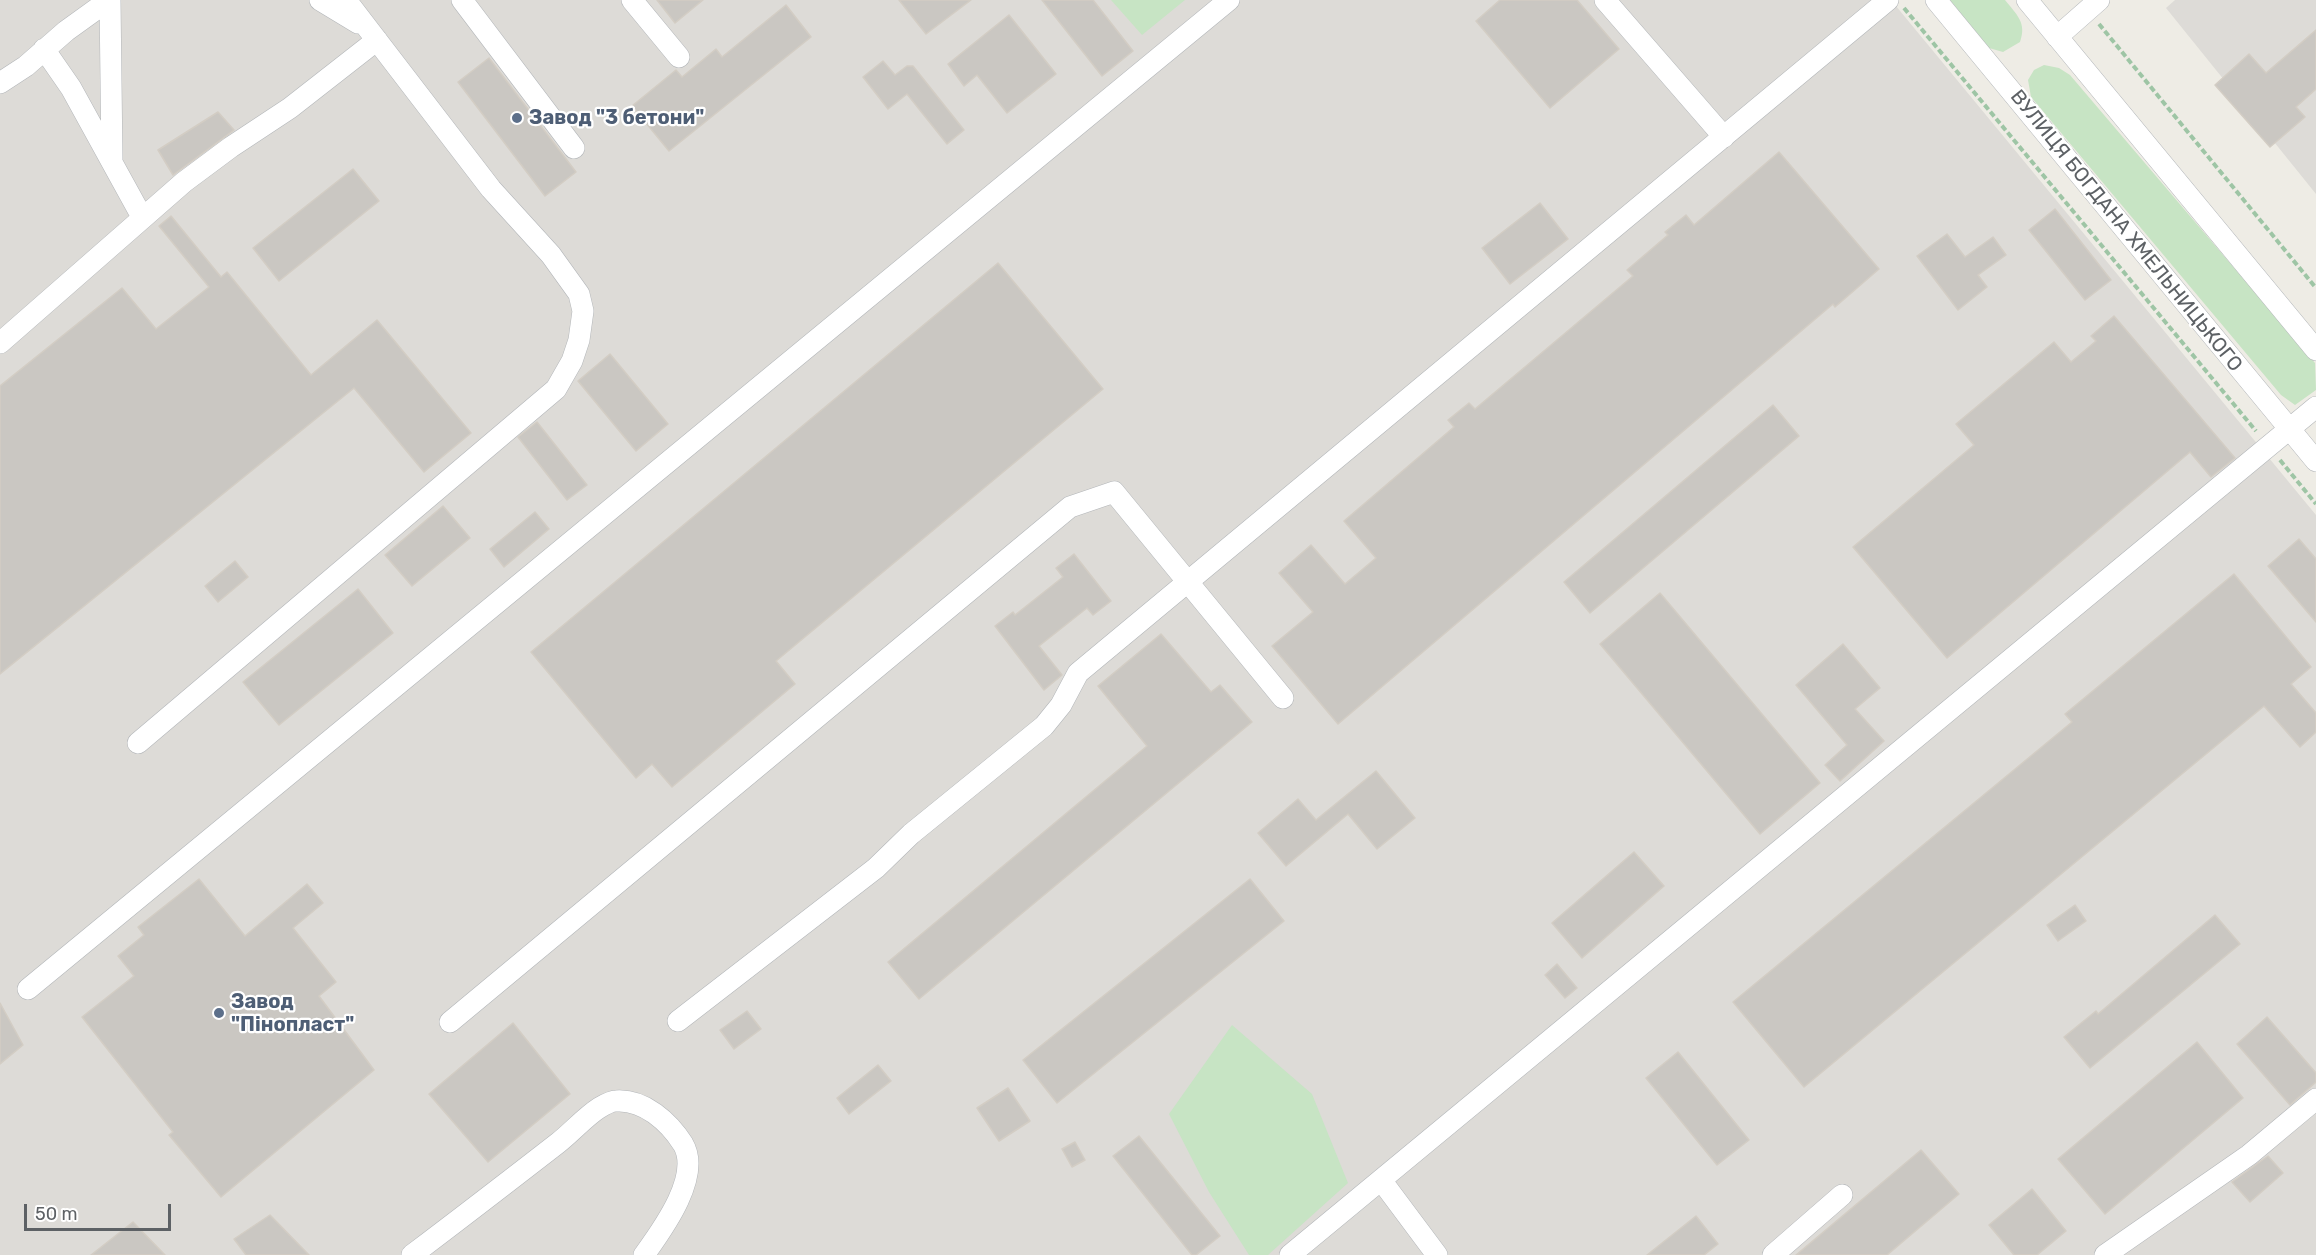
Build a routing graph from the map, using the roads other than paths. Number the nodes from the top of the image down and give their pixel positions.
1 (110, 0) edge
2 (320, 0) edge
3 (346, 0) edge
4 (462, 0) edge
5 (632, 0) edge
6 (1229, 0) edge
7 (1605, 0) edge
8 (1888, 0) edge
9 (1936, 0) edge
10 (2027, 0) edge
11 (2093, 5) edge
12 (374, 36) junction
13 (2057, 36) junction
14 (44, 50) junction
15 (680, 57) dead end
16 (0, 83) edge
17 (1724, 136) junction
18 (574, 148) dead end
19 (112, 164) junction
20 (142, 217) junction
21 (0, 343) edge
22 (2316, 350) edge
23 (2316, 406) edge
24 (2289, 429) junction
25 (2316, 461) edge
26 (1187, 582) junction
27 (1283, 698) dead end
28 (138, 743) dead end
29 (28, 989) dead end
30 (678, 1021) dead end
31 (450, 1022) dead end
32 (2316, 1099) edge
33 (1381, 1180) junction
34 (1842, 1195) dead end
35 (412, 1255) edge
36 (644, 1255) edge
37 (1290, 1255) edge
38 (1437, 1255) edge
39 (1773, 1255) edge
40 (2105, 1255) edge

1 - 14 street
1 - 19 street
2 - 12 street
3 - 12 street
4 - 18 street
5 - 15 street
6 - 29 street
7 - 17 street
8 - 17 street
9 - 24 street, ВУЛИЦЯ БОГДАНА ХМЕЛЬНИЦЬКОГО
10 - 13 street
11 - 13 street
12 - 20 street
12 - 28 street
13 - 22 street
14 - 16 street
14 - 19 street
17 - 26 street
19 - 20 street
20 - 21 street
23 - 24 street
24 - 25 street, ВУЛИЦЯ БОГДАНА ХМЕЛЬНИЦЬКОГО
24 - 33 street
26 - 27 street
26 - 30 street
26 - 31 street
32 - 40 street
33 - 37 street
33 - 38 street
34 - 39 street
35 - 36 street

